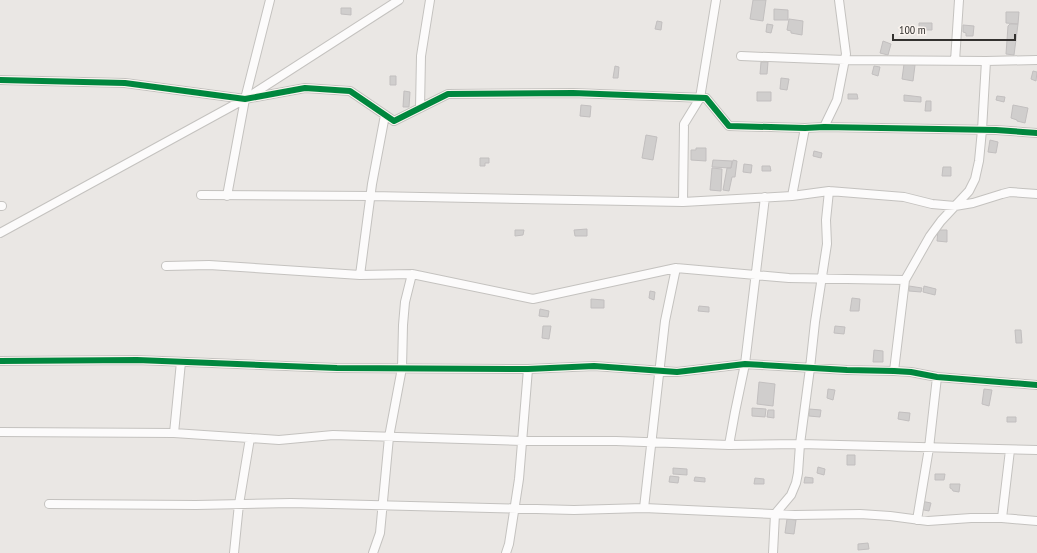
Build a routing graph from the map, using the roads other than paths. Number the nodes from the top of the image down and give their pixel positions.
1 (270, 0) edge
2 (399, 0) edge
3 (430, 0) edge
4 (716, 0) edge
5 (840, 0) edge
6 (959, 0) edge
7 (741, 56) dead end
8 (845, 60) junction
9 (1037, 60) edge
10 (954, 61) junction
11 (986, 61) junction
12 (0, 80) edge
13 (700, 98) junction
14 (245, 99) junction
15 (420, 108) junction
16 (385, 115) junction
17 (824, 127) junction
18 (805, 128) junction
19 (982, 130) junction
20 (1037, 133) edge
21 (829, 191) junction
22 (1037, 194) edge
23 (201, 195) dead end
24 (227, 196) junction
25 (371, 196) junction
26 (792, 196) junction
27 (766, 197) junction
28 (683, 202) junction
29 (954, 206) junction
30 (0, 233) edge
31 (166, 266) dead end
32 (676, 268) junction
33 (412, 274) junction
34 (360, 275) junction
35 (756, 276) junction
36 (821, 279) junction
37 (905, 280) junction
38 (0, 361) edge
39 (181, 362) junction
40 (745, 364) junction
41 (402, 368) junction
42 (810, 368) junction
43 (528, 369) junction
44 (660, 370) junction
45 (894, 371) junction
46 (937, 377) junction
47 (1037, 385) edge
48 (0, 432) edge
49 (174, 433) junction
50 (389, 437) junction
51 (250, 438) junction
52 (522, 441) junction
53 (652, 442) junction
54 (800, 444) junction
55 (729, 445) junction
56 (929, 448) junction
57 (1010, 450) junction
58 (1037, 450) edge
59 (49, 504) dead end
60 (239, 504) junction
61 (382, 505) junction
62 (515, 508) junction
63 (644, 508) junction
64 (775, 514) junction
65 (1002, 518) junction
66 (918, 520) junction
67 (1037, 521) edge
68 (234, 553) edge
69 (374, 553) edge
70 (506, 553) edge
71 (773, 553) edge

1 - 14 street
2 - 14 street
3 - 15 street
4 - 13 street
5 - 8 street
6 - 10 street
7 - 8 street
8 - 10 street
8 - 17 street
9 - 11 street
10 - 11 street
11 - 19 street
12 - 14 street
13 - 15 street
13 - 18 street
13 - 28 street
14 - 16 street
14 - 24 street
14 - 30 street
15 - 16 street
16 - 25 street
17 - 18 street
17 - 19 street
18 - 26 street
19 - 20 street
19 - 29 street
21 - 26 street
21 - 29 street
21 - 36 street
22 - 29 street
23 - 24 street
24 - 25 street
25 - 28 street
25 - 34 street
26 - 27 street
27 - 28 street
27 - 35 street
29 - 37 street
31 - 34 street
32 - 33 street
32 - 35 street
32 - 44 street
33 - 34 street
33 - 41 street
35 - 36 street
35 - 40 street
36 - 37 street
36 - 42 street
37 - 45 street
38 - 39 street
39 - 41 street
39 - 49 street
40 - 42 street
40 - 44 street
40 - 55 street
41 - 43 street
41 - 50 street
42 - 45 street
42 - 54 street
43 - 44 street
43 - 52 street
44 - 53 street
45 - 46 street
46 - 47 street
46 - 56 street
48 - 49 street
49 - 51 street
50 - 51 street
50 - 52 street
50 - 61 street
51 - 60 street
52 - 53 street
52 - 62 street
53 - 55 street
53 - 63 street
54 - 55 street
54 - 56 street
54 - 64 street
56 - 57 street
56 - 66 street
57 - 58 street
57 - 65 street
59 - 60 street
60 - 61 street
60 - 68 street
61 - 62 street
61 - 69 street
62 - 63 street
62 - 70 street
63 - 64 street
64 - 66 street
64 - 71 street
65 - 66 street
65 - 67 street

